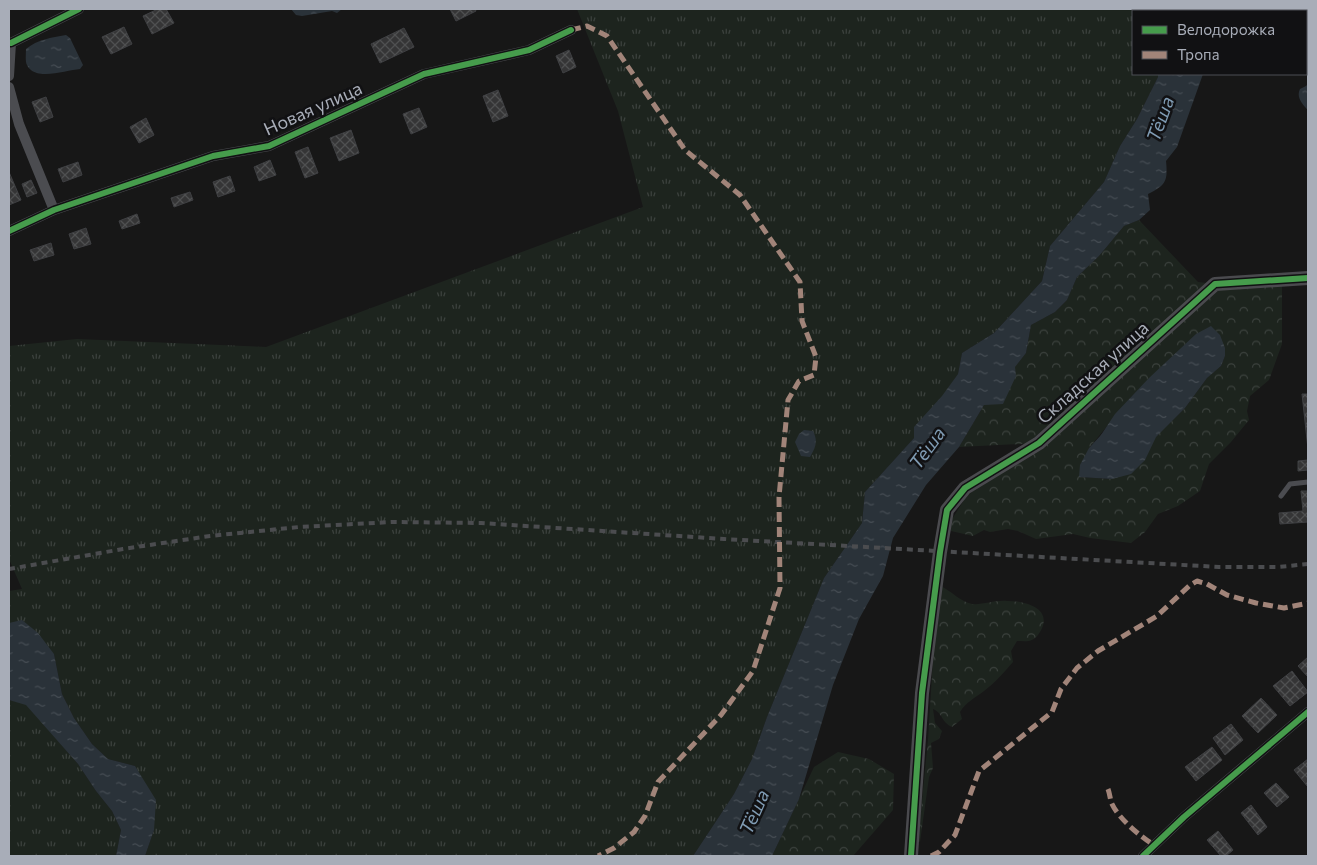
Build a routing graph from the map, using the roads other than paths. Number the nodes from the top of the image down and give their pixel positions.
1 (80, 9) edge
2 (571, 30) dead end
3 (10, 43) edge
4 (9, 76) edge
5 (9, 88) edge
6 (54, 210) junction
7 (9, 231) edge
8 (1308, 278) edge
9 (1308, 482) edge
10 (1281, 496) dead end
11 (1308, 712) edge
12 (911, 856) edge
13 (1143, 856) edge

1 - 3 street
2 - 6 street, Новая улица
3 - 4 street
5 - 6 street
6 - 7 street, Новая улица
8 - 12 street, Складская улица
9 - 10 lane
11 - 13 street

